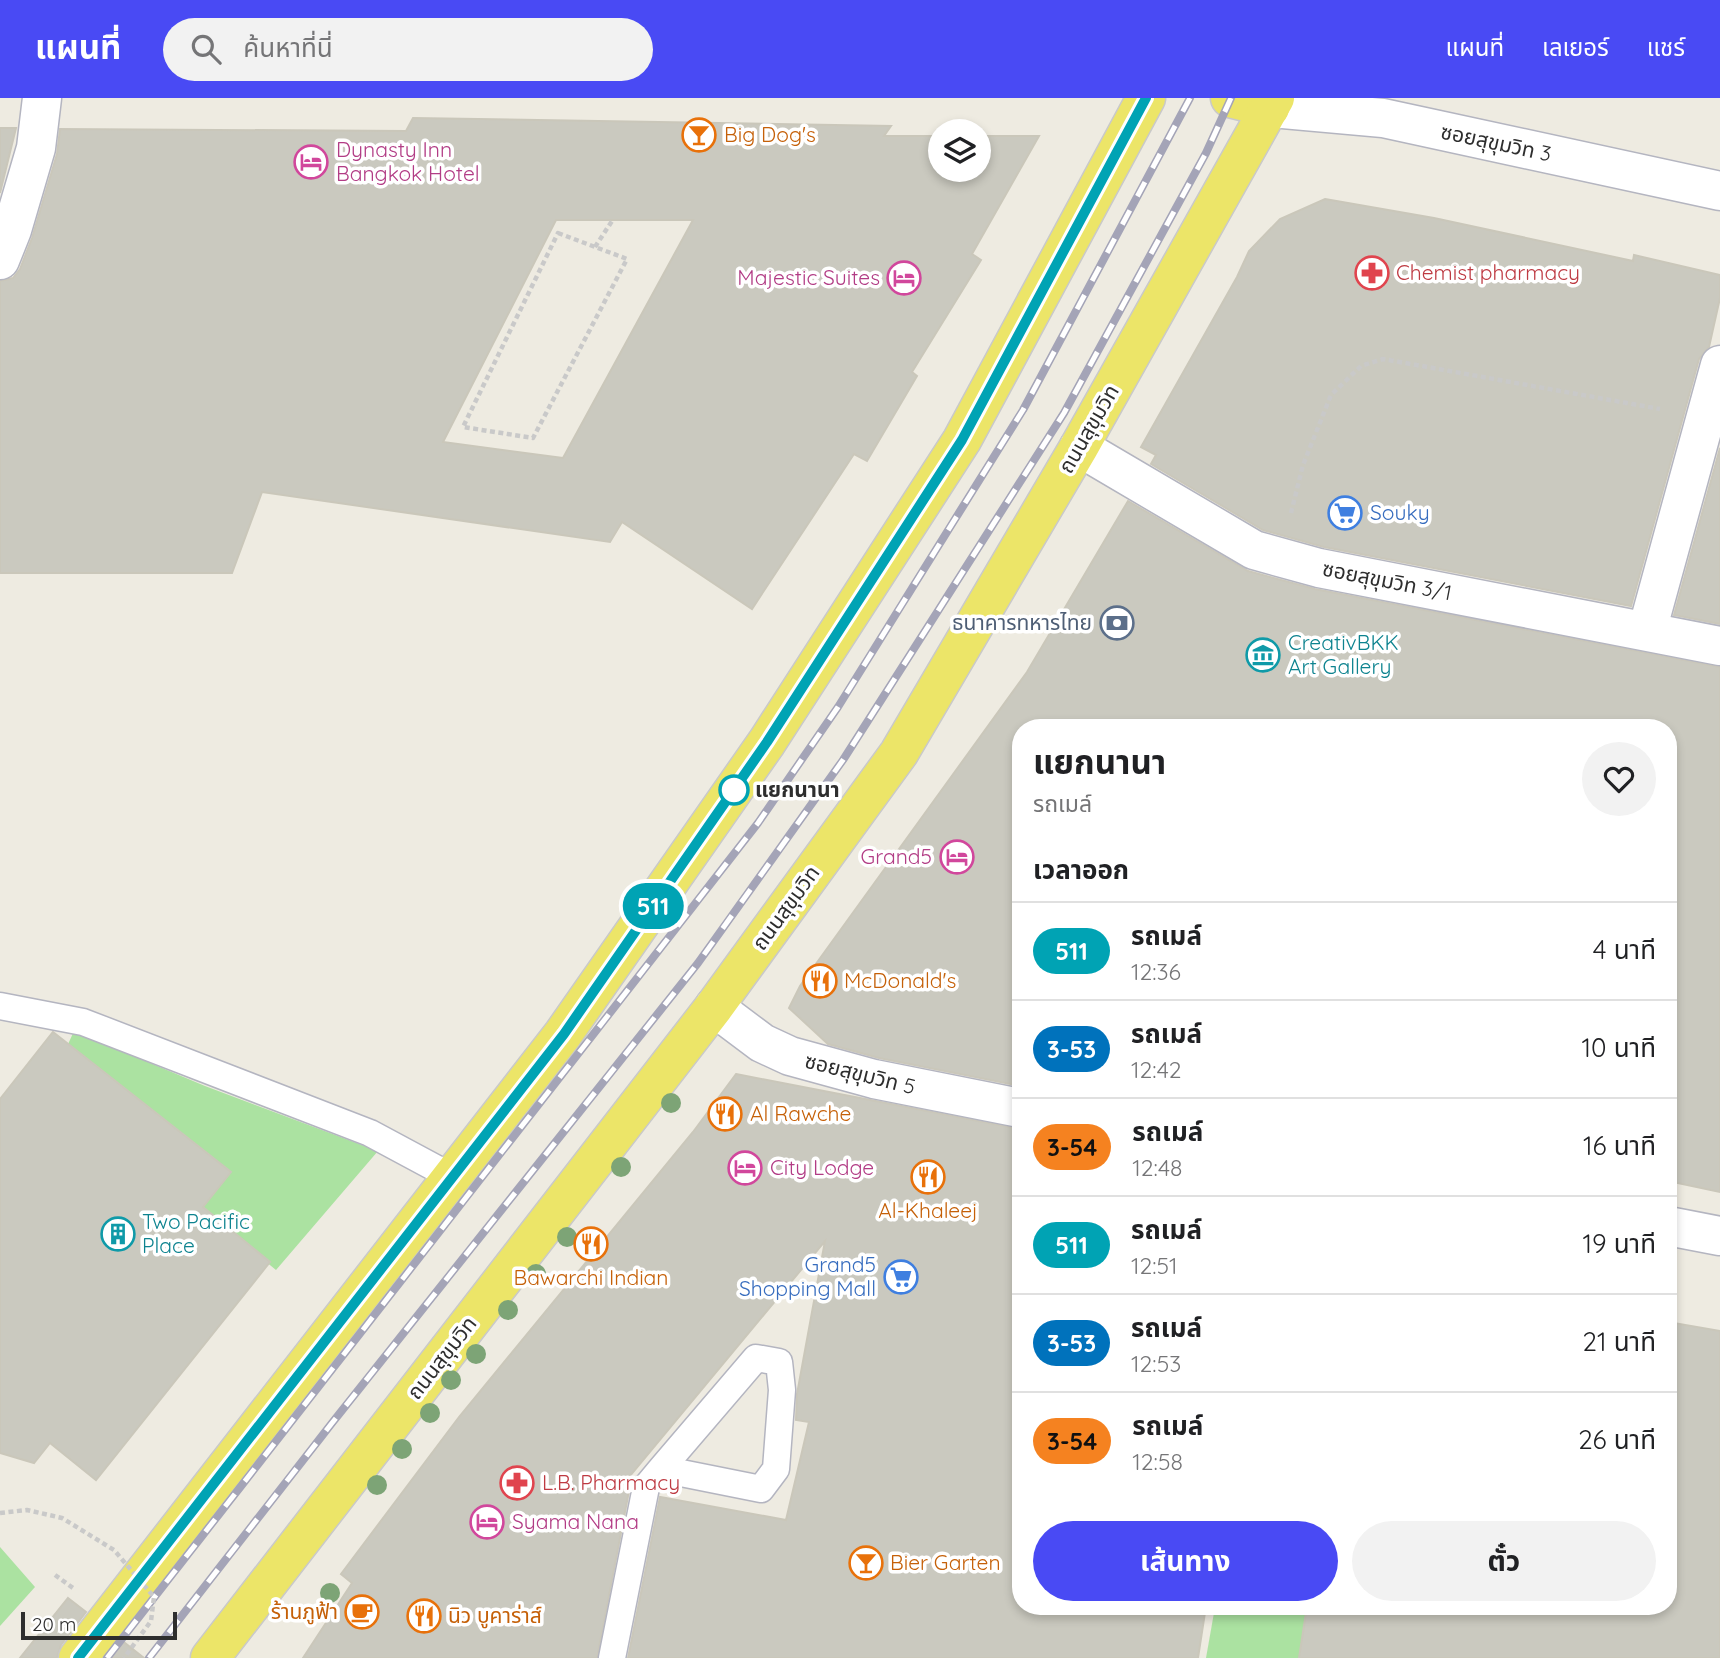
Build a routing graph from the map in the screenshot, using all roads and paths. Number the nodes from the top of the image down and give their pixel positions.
1 (42, 98) edge
2 (1146, 98) edge
3 (1230, 98) edge
4 (1272, 103) edge
5 (1720, 191) edge
6 (612, 221) dead end
7 (595, 247) junction
8 (0, 260) edge
9 (1720, 365) edge
10 (1705, 417) junction
11 (1079, 447) junction
12 (1279, 557) junction
13 (1647, 631) junction
14 (1720, 646) edge
15 (0, 1006) edge
16 (714, 1007) junction
17 (1012, 1106) edge
18 (452, 1177) junction
19 (1677, 1228) edge
20 (1720, 1236) edge
21 (661, 1469) junction
22 (0, 1513) edge
23 (213, 1657) edge
24 (78, 1658) edge
25 (124, 1658) edge
26 (612, 1658) edge

1 - 8 street
2 - 18 main road
3 - 4 main road
4 - 5 street, ซอยสุขุมวิท 3
4 - 11 main road, ถนนสุขุมวิท
6 - 7 path
7 - 7 path
9 - 10 street
10 - 12 path
10 - 13 street
11 - 12 street, ซอยสุขุมวิท 3/1
11 - 16 main road, ถนนสุขุมวิท
12 - 13 street, ซอยสุขุมวิท 3/1
13 - 14 street, ซอยสุขุมวิท 3/1
15 - 18 lane
16 - 17 street, ซอยสุขุมวิท 5
16 - 23 main road, ถนนสุขุมวิท
18 - 24 main road
19 - 20 street
21 - 21 lane
21 - 26 lane
22 - 25 path, bridge

